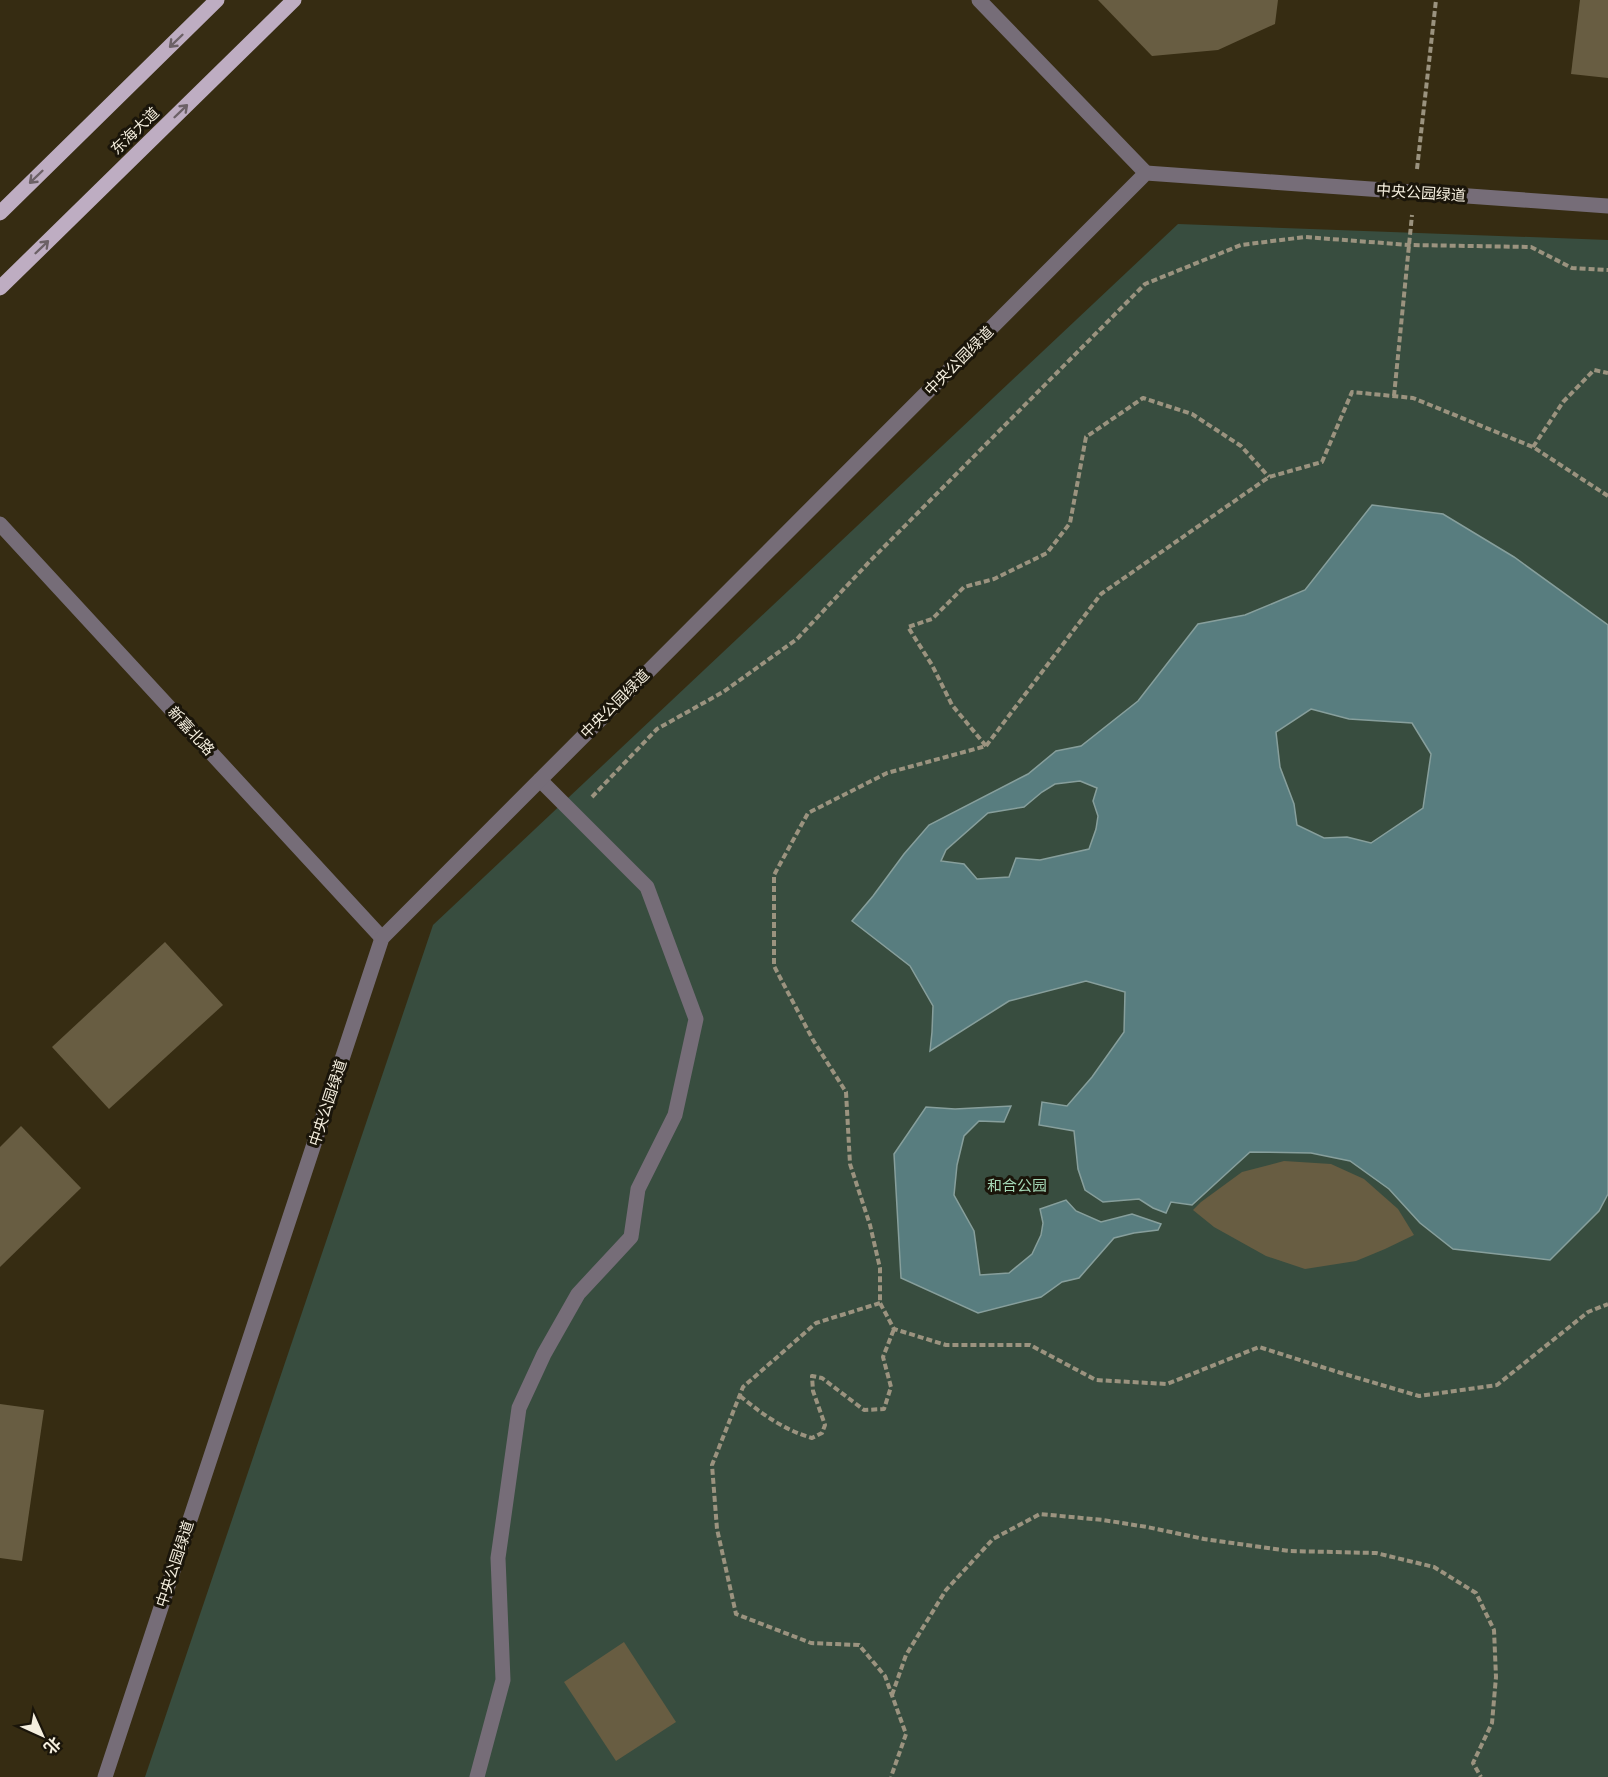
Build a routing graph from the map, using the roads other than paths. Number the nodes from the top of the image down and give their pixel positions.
1 (218, 0) edge
2 (294, 0) edge
3 (979, 0) edge
4 (1146, 173) junction
5 (1608, 206) edge
6 (0, 213) edge
7 (0, 288) edge
8 (0, 524) edge
9 (540, 780) junction
10 (382, 938) junction
11 (105, 1777) edge
12 (477, 1777) edge

1 -> 6 main road
7 -> 2 main road, 东海大道
3 - 4 street
4 - 5 street, 中央公园绿道
4 - 9 street, 中央公园绿道
8 - 10 street, 新嘉北路
9 - 10 street, 中央公园绿道
9 - 12 street
10 - 11 street, 中央公园绿道

